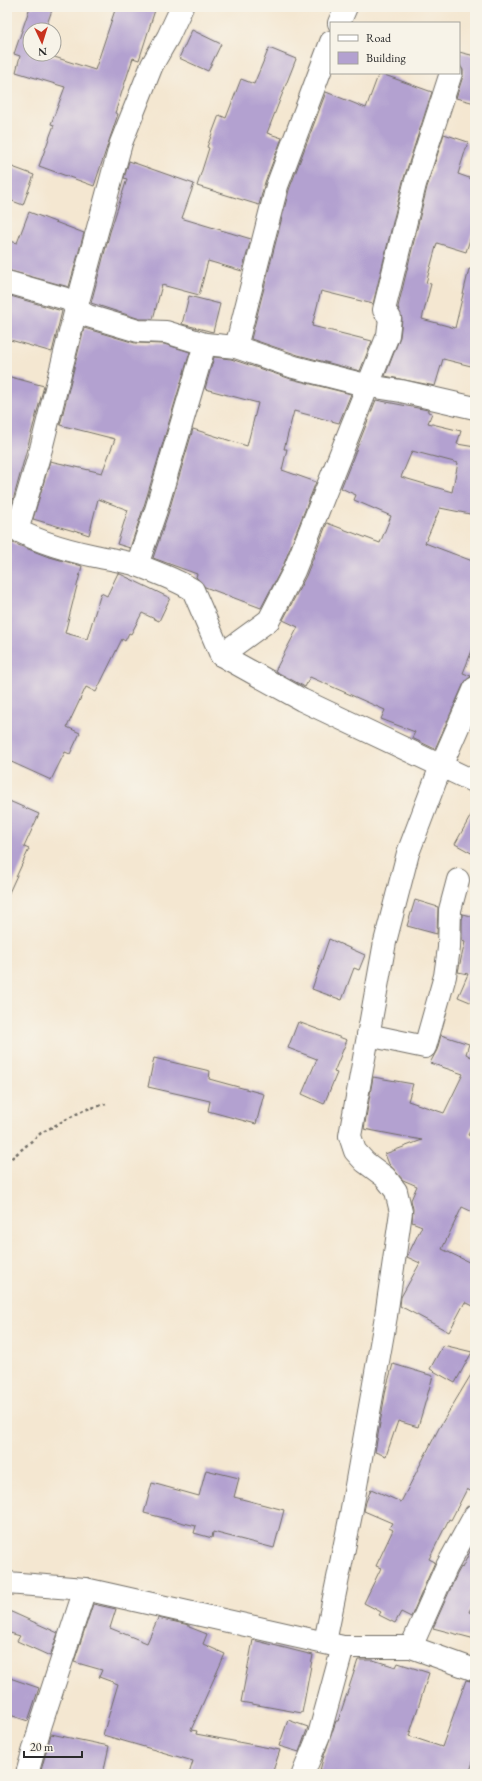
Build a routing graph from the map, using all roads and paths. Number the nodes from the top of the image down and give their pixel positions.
1 (182, 7) edge
2 (346, 7) edge
3 (339, 22) edge
4 (330, 45) edge
5 (451, 74) edge
6 (7, 282) edge
7 (76, 309) junction
8 (205, 344) junction
9 (236, 347) junction
10 (369, 386) junction
11 (475, 408) edge
12 (12, 528) edge
13 (137, 565) junction
14 (221, 655) junction
15 (475, 688) edge
16 (441, 766) junction
17 (475, 782) edge
18 (458, 880) dead end
19 (368, 1035) junction
20 (106, 1104) dead end
21 (7, 1162) edge
22 (475, 1515) edge
23 (7, 1583) edge
24 (85, 1589) junction
25 (334, 1644) junction
26 (411, 1647) junction
27 (475, 1670) edge
28 (26, 1774) edge
29 (303, 1774) edge

1 - 7 street
2 - 3 street
4 - 9 street
5 - 10 street
6 - 7 street
7 - 8 street
7 - 12 street
8 - 9 street
8 - 13 street
9 - 10 street
10 - 11 street
10 - 14 street
12 - 13 street
13 - 14 street
14 - 16 street
15 - 16 street
16 - 17 street
16 - 19 street
18 - 19 street
19 - 25 street
20 - 21 path
22 - 26 street
23 - 24 street
24 - 25 street
24 - 28 street
25 - 26 street
25 - 29 street
26 - 27 street

